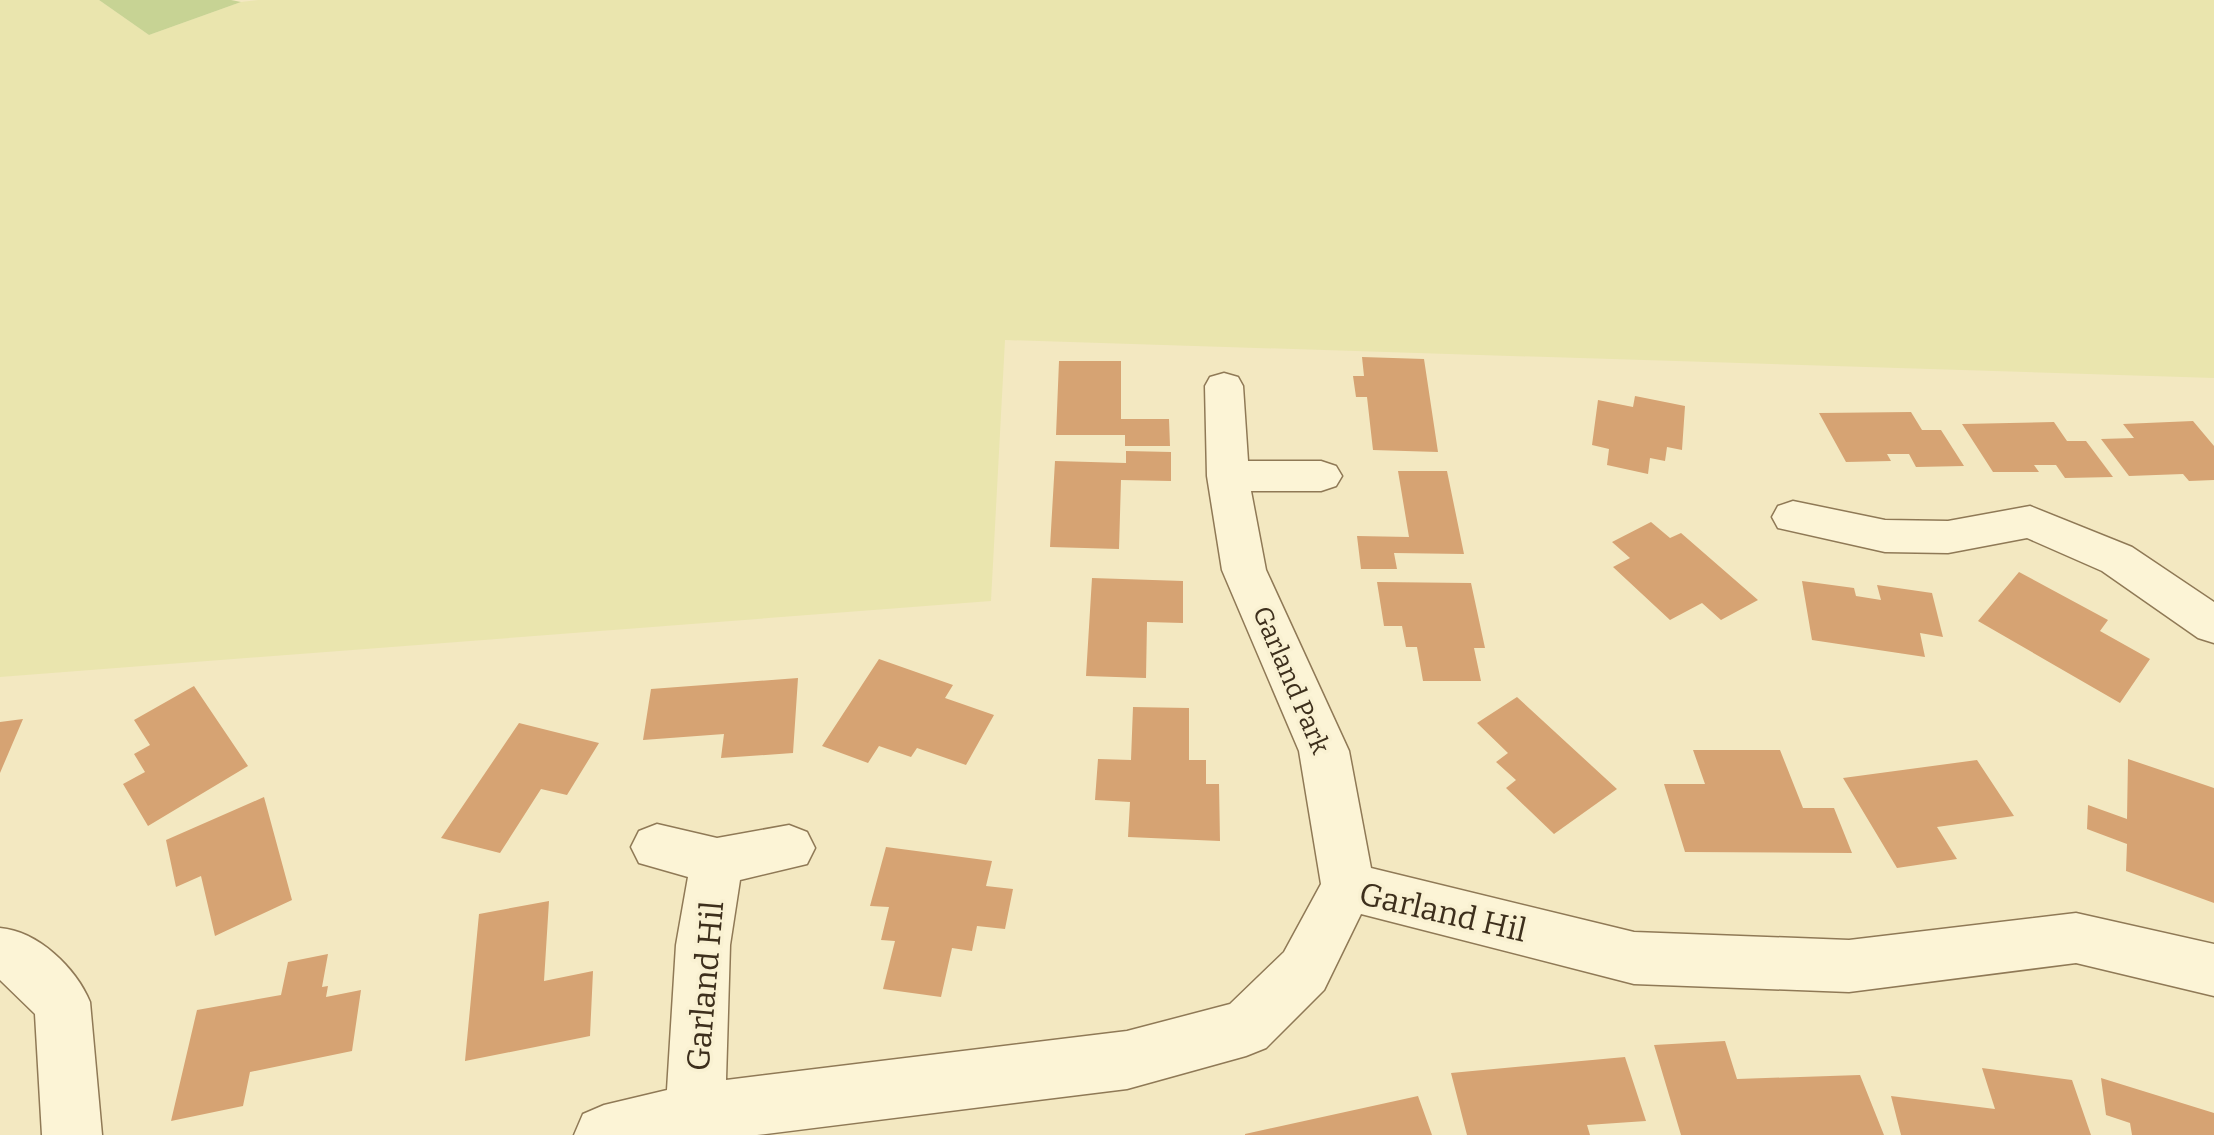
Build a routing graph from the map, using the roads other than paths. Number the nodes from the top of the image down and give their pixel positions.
1 (1224, 386) dead end
2 (1228, 476) junction
3 (1321, 476) dead end
4 (1793, 517) dead end
5 (2209, 614) edge
6 (657, 847) dead end
7 (789, 848) dead end
8 (717, 861) junction
9 (1348, 886) junction
10 (0, 954) edge
11 (2214, 970) edge
12 (695, 1113) junction
13 (72, 1135) edge
14 (604, 1135) edge

1 - 2 street, Garland Park
2 - 3 street
2 - 9 street, Garland Park
4 - 5 street
6 - 8 street
7 - 8 street
8 - 12 street, Garland Hil
9 - 11 street, Garland Hil
9 - 12 street, Garland Hil
10 - 13 street
12 - 14 street, Garland Hil

